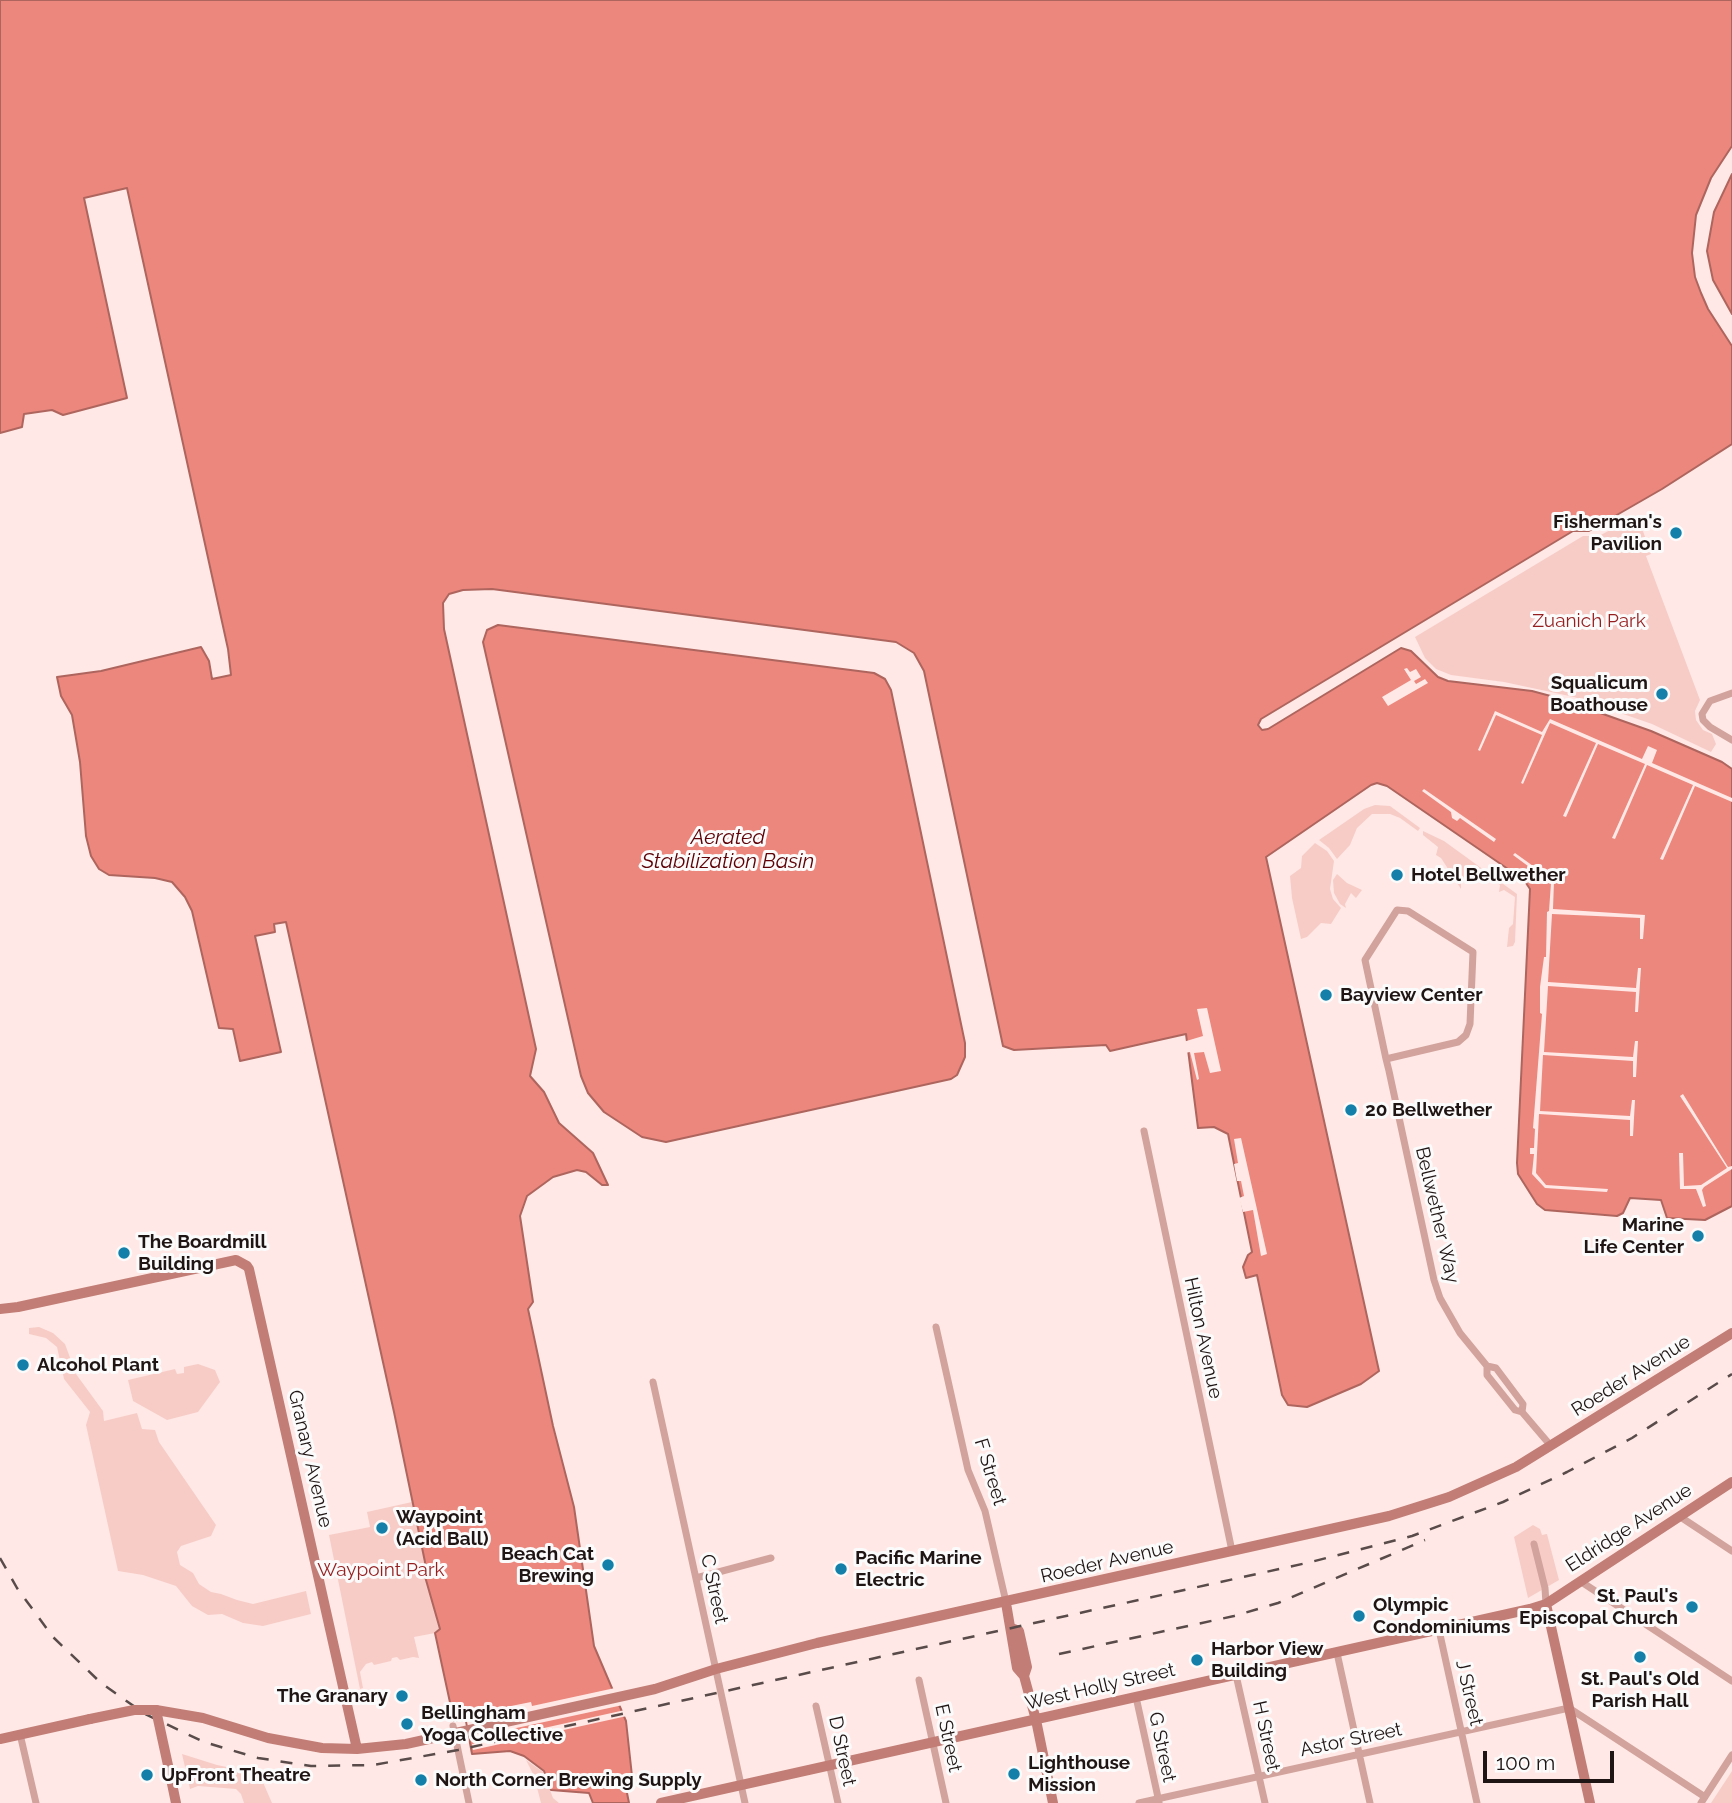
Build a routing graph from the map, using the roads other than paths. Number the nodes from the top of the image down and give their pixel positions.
1 (1732, 693) edge
2 (1732, 740) edge
3 (1386, 1059) junction
4 (1143, 1131) dead end
5 (0, 1309) edge
6 (936, 1327) dead end
7 (1732, 1333) edge
8 (653, 1382) dead end
9 (1551, 1446) junction
10 (1732, 1482) edge
11 (1679, 1517) junction
12 (1534, 1544) dead end
13 (1232, 1551) junction
14 (1732, 1551) edge
15 (771, 1558) dead end
16 (696, 1578) junction
17 (1580, 1581) junction
18 (1006, 1603) junction
19 (1546, 1604) junction
20 (1439, 1630) junction
21 (1337, 1653) junction
22 (716, 1669) junction
23 (1236, 1675) junction
24 (919, 1680) dead end
25 (1732, 1681) edge
26 (1136, 1698) junction
27 (816, 1706) dead end
28 (1569, 1708) junction
29 (156, 1710) junction
30 (1036, 1720) junction
31 (454, 1730) junction
32 (1462, 1732) junction
33 (20, 1734) junction
34 (0, 1739) edge
35 (933, 1742) junction
36 (357, 1749) junction
37 (1360, 1755) junction
38 (1732, 1755) edge
39 (829, 1766) junction
40 (1259, 1777) junction
41 (741, 1785) junction
42 (1703, 1800) edge
43 (1158, 1801) edge
44 (36, 1803) edge
45 (176, 1803) edge
46 (470, 1803) edge
47 (661, 1803) edge
48 (745, 1803) edge
49 (838, 1803) edge
50 (946, 1803) edge
51 (1053, 1803) edge
52 (1139, 1803) edge
53 (1265, 1803) edge
54 (1370, 1803) edge
55 (1477, 1803) edge
56 (1590, 1803) edge

1 - 2 street
3 - 3 street, Bellwether Way
3 - 9 street, Bellwether Way
4 - 13 street, Hilton Avenue
5 - 36 main road, Granary Avenue
6 - 18 street, F Street
7 - 9 main road, Roeder Avenue
8 - 16 street, C Street
9 - 13 main road, Roeder Avenue
10 - 11 main road, Eldridge Avenue
11 - 14 street
11 - 17 main road, Eldridge Avenue
12 - 19 street
13 - 18 main road, Roeder Avenue
15 - 16 street
16 - 22 street, C Street
17 - 19 main road, Eldridge Avenue
17 - 25 street
18 - 22 main road, Roeder Avenue
18 - 30 main road, F Street
19 - 20 main road, West Holly Street
19 - 28 main road
20 - 21 main road, West Holly Street
20 - 32 street, J Street
21 - 23 main road, West Holly Street
21 - 37 street
22 - 31 main road, Roeder Avenue
22 - 41 street, C Street
23 - 26 main road, West Holly Street
23 - 40 street, H Street
24 - 35 street, E Street
26 - 30 main road, West Holly Street
26 - 43 street, G Street
27 - 39 street, D Street
28 - 32 street, Astor Street
28 - 42 street
28 - 56 main road
29 - 33 main road, Roeder Avenue, bridge
29 - 36 main road, Roeder Avenue
29 - 45 main road, bridge
30 - 35 main road, West Holly Street
30 - 51 main road, F Street
31 - 36 main road, Roeder Avenue
31 - 46 street
32 - 37 street, Astor Street
32 - 55 street, J Street
33 - 34 main road, Roeder Avenue
33 - 44 street
35 - 39 main road, West Holly Street
35 - 50 street, E Street
37 - 40 street, Astor Street
37 - 54 street
38 - 42 street
39 - 41 main road, West Holly Street
39 - 49 street, D Street
40 - 43 street, Astor Street
40 - 53 street, H Street
41 - 47 main road, West Holly Street
41 - 48 street, C Street
43 - 52 street, Astor Street

